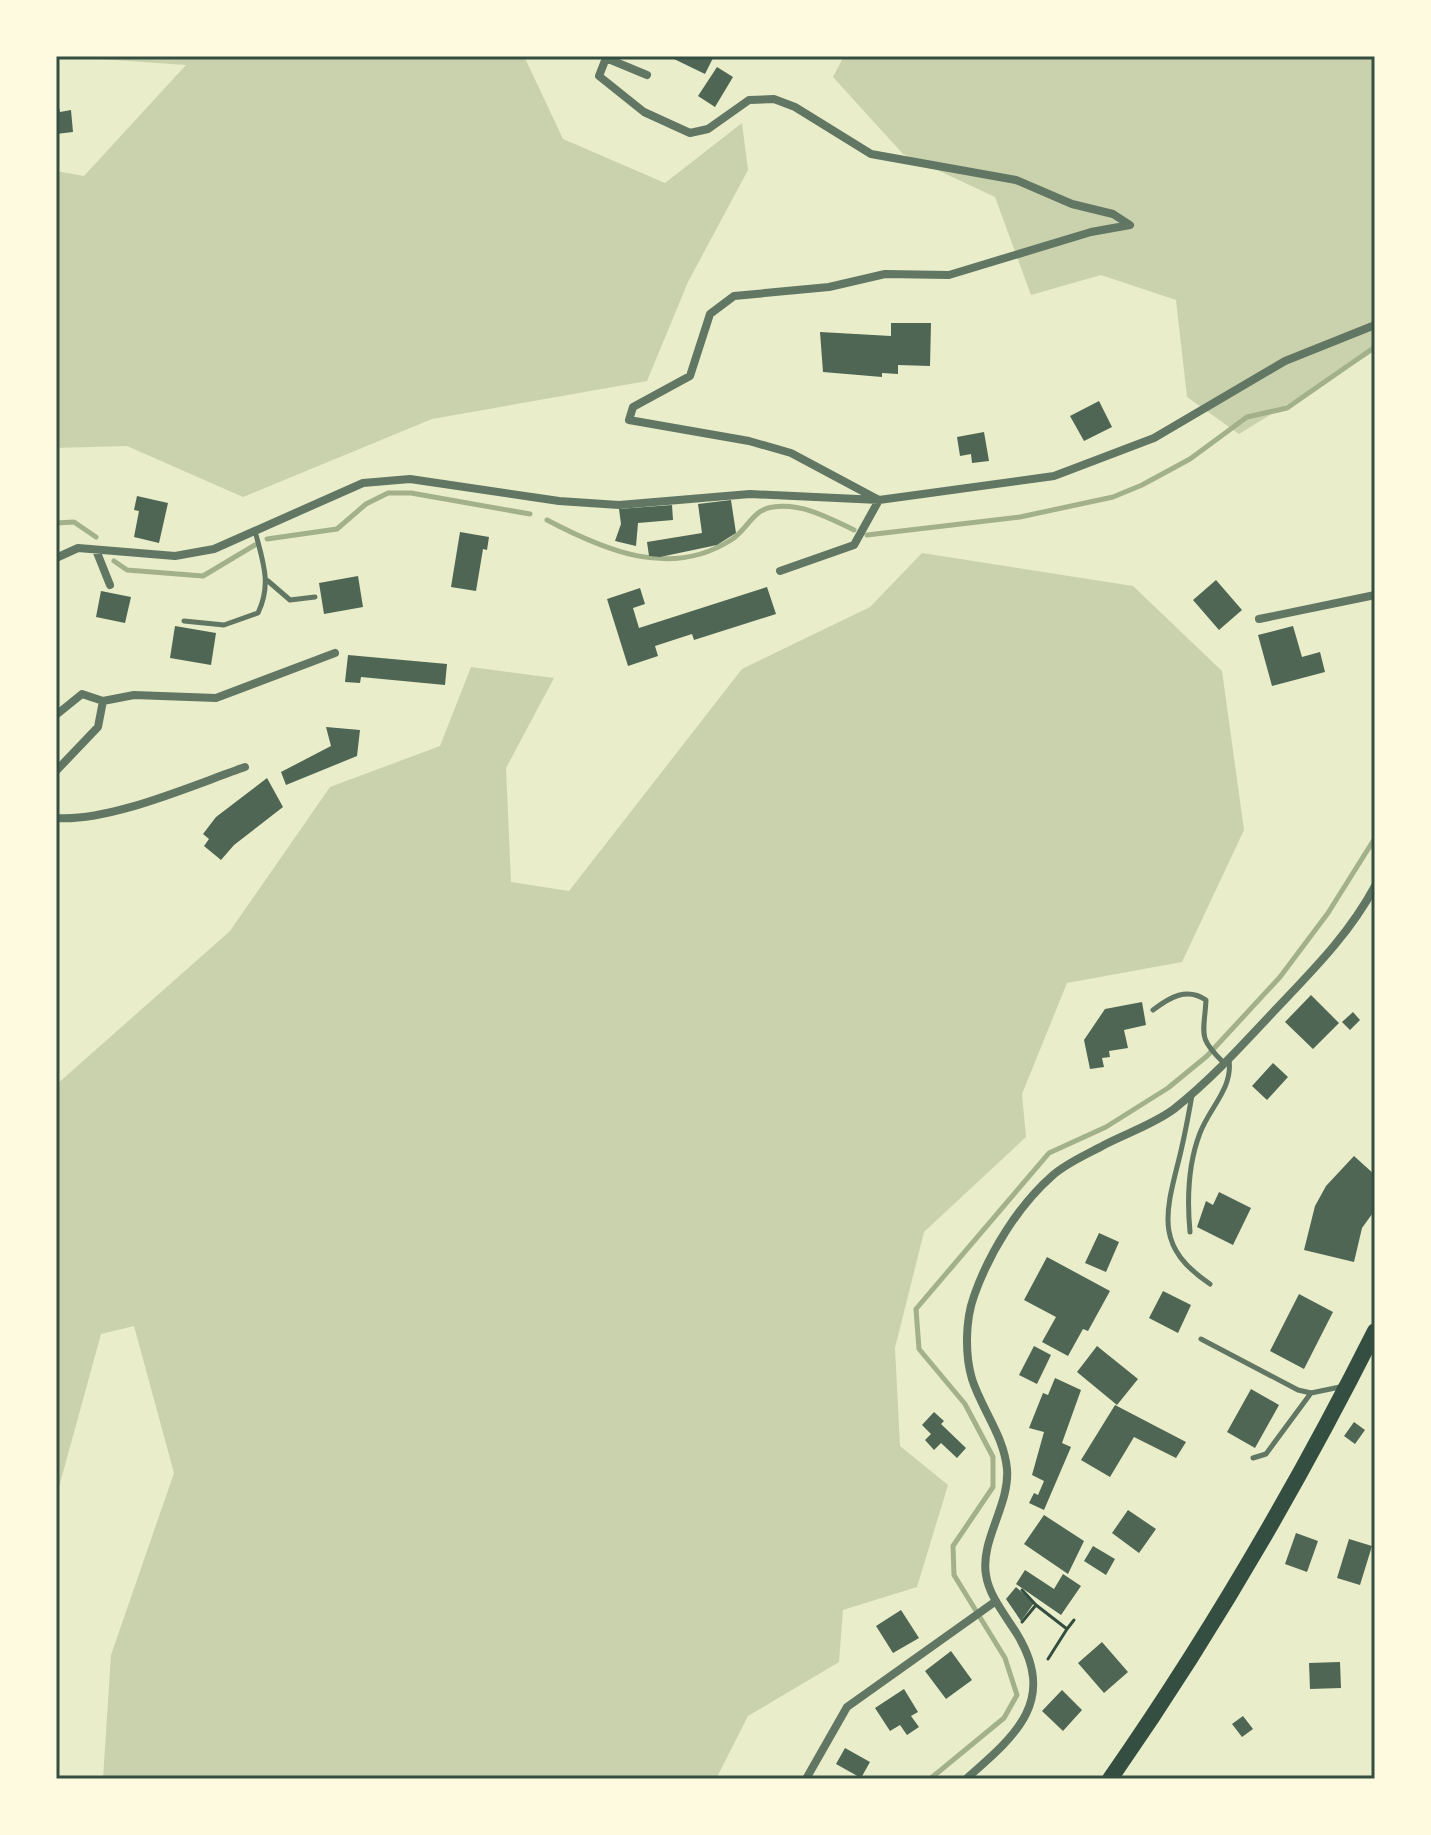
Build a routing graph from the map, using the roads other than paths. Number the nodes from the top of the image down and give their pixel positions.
1 (647, 75) dead end
2 (1375, 325) edge
3 (879, 500) junction
4 (255, 531) junction
5 (96, 550) junction
6 (56, 558) edge
7 (780, 571) dead end
8 (267, 581) junction
9 (110, 585) dead end
10 (1375, 595) edge
11 (315, 597) dead end
12 (1259, 619) dead end
13 (184, 621) dead end
14 (335, 653) dead end
15 (103, 701) junction
16 (56, 715) edge
17 (245, 767) dead end
18 (56, 771) edge
19 (56, 818) edge
20 (1375, 886) edge
21 (1153, 1010) dead end
22 (1225, 1060) junction
23 (1192, 1094) junction
24 (1190, 1232) dead end
25 (1210, 1284) dead end
26 (1375, 1331) edge
27 (1201, 1339) dead end
28 (1348, 1384) junction
29 (1311, 1393) junction
30 (1253, 1458) dead end
31 (994, 1603) junction
32 (806, 1779) edge
33 (966, 1779) edge
34 (1110, 1779) edge

1 - 3 street
2 - 3 street
3 - 4 street
3 - 7 street
4 - 5 street
4 - 8 lane
5 - 6 street
5 - 9 street
8 - 11 lane
8 - 13 lane
10 - 12 street
14 - 15 street
15 - 16 street
15 - 18 street
17 - 19 street
20 - 22 street
21 - 22 lane
22 - 23 street
22 - 24 lane
23 - 25 lane
23 - 31 street
26 - 28 main road
27 - 29 lane
28 - 29 lane
28 - 34 main road
29 - 30 lane
31 - 32 street
31 - 33 street

